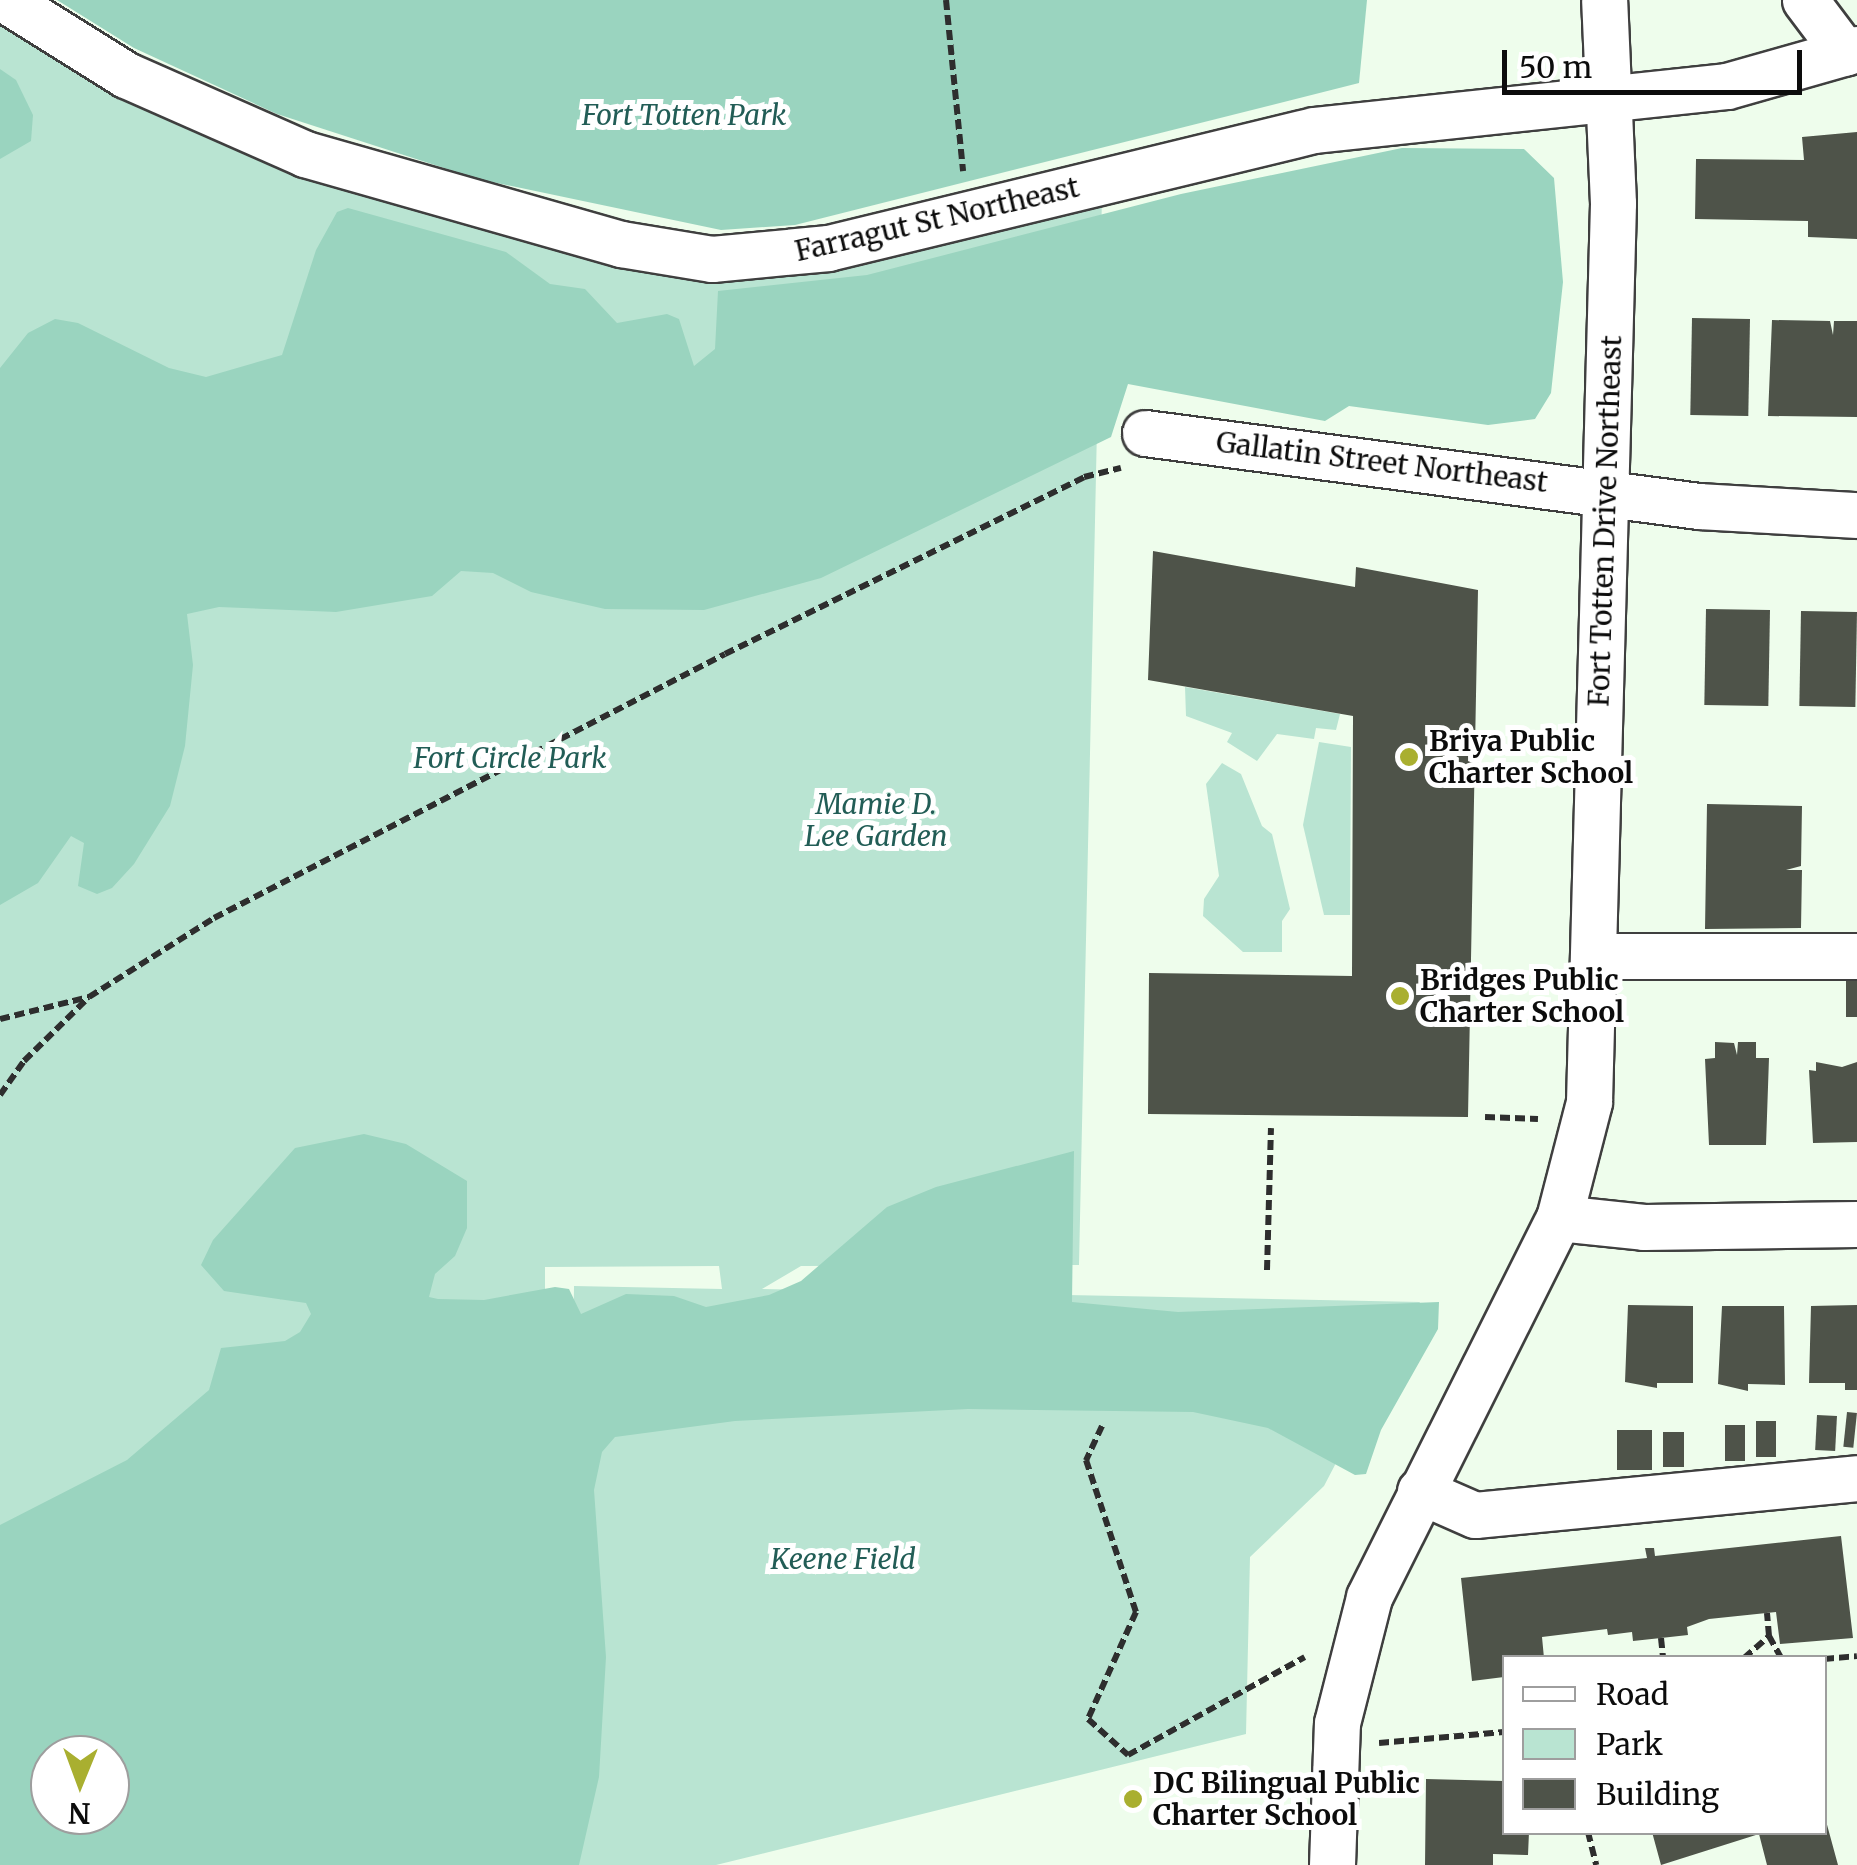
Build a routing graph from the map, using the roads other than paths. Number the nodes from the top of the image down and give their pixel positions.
1 (6, 0) edge
2 (1604, 0) edge
3 (1805, 0) edge
4 (1851, 51) edge
5 (1612, 100) junction
6 (1145, 434) dead end
7 (1606, 490) junction
8 (1857, 515) edge
9 (1596, 956) junction
10 (1857, 956) edge
11 (1559, 1218) junction
12 (1857, 1224) edge
13 (1857, 1478) edge
14 (1420, 1490) junction
15 (1332, 1865) edge

1 - 5 street, Farragut St Northeast
2 - 5 street, Fort Totten Drive Northeast
3 - 4 street
4 - 5 street, Farragut St Northeast
5 - 7 street, Fort Totten Drive Northeast
6 - 7 street, Gallatin Street Northeast
7 - 8 street, Gallatin Street Northeast
7 - 9 street, Fort Totten Drive Northeast
9 - 10 street
9 - 11 street, Fort Totten Drive Northeast
11 - 12 street
11 - 14 street, Fort Totten Drive Northeast
13 - 14 street
14 - 15 street, Fort Totten Drive Northeast

